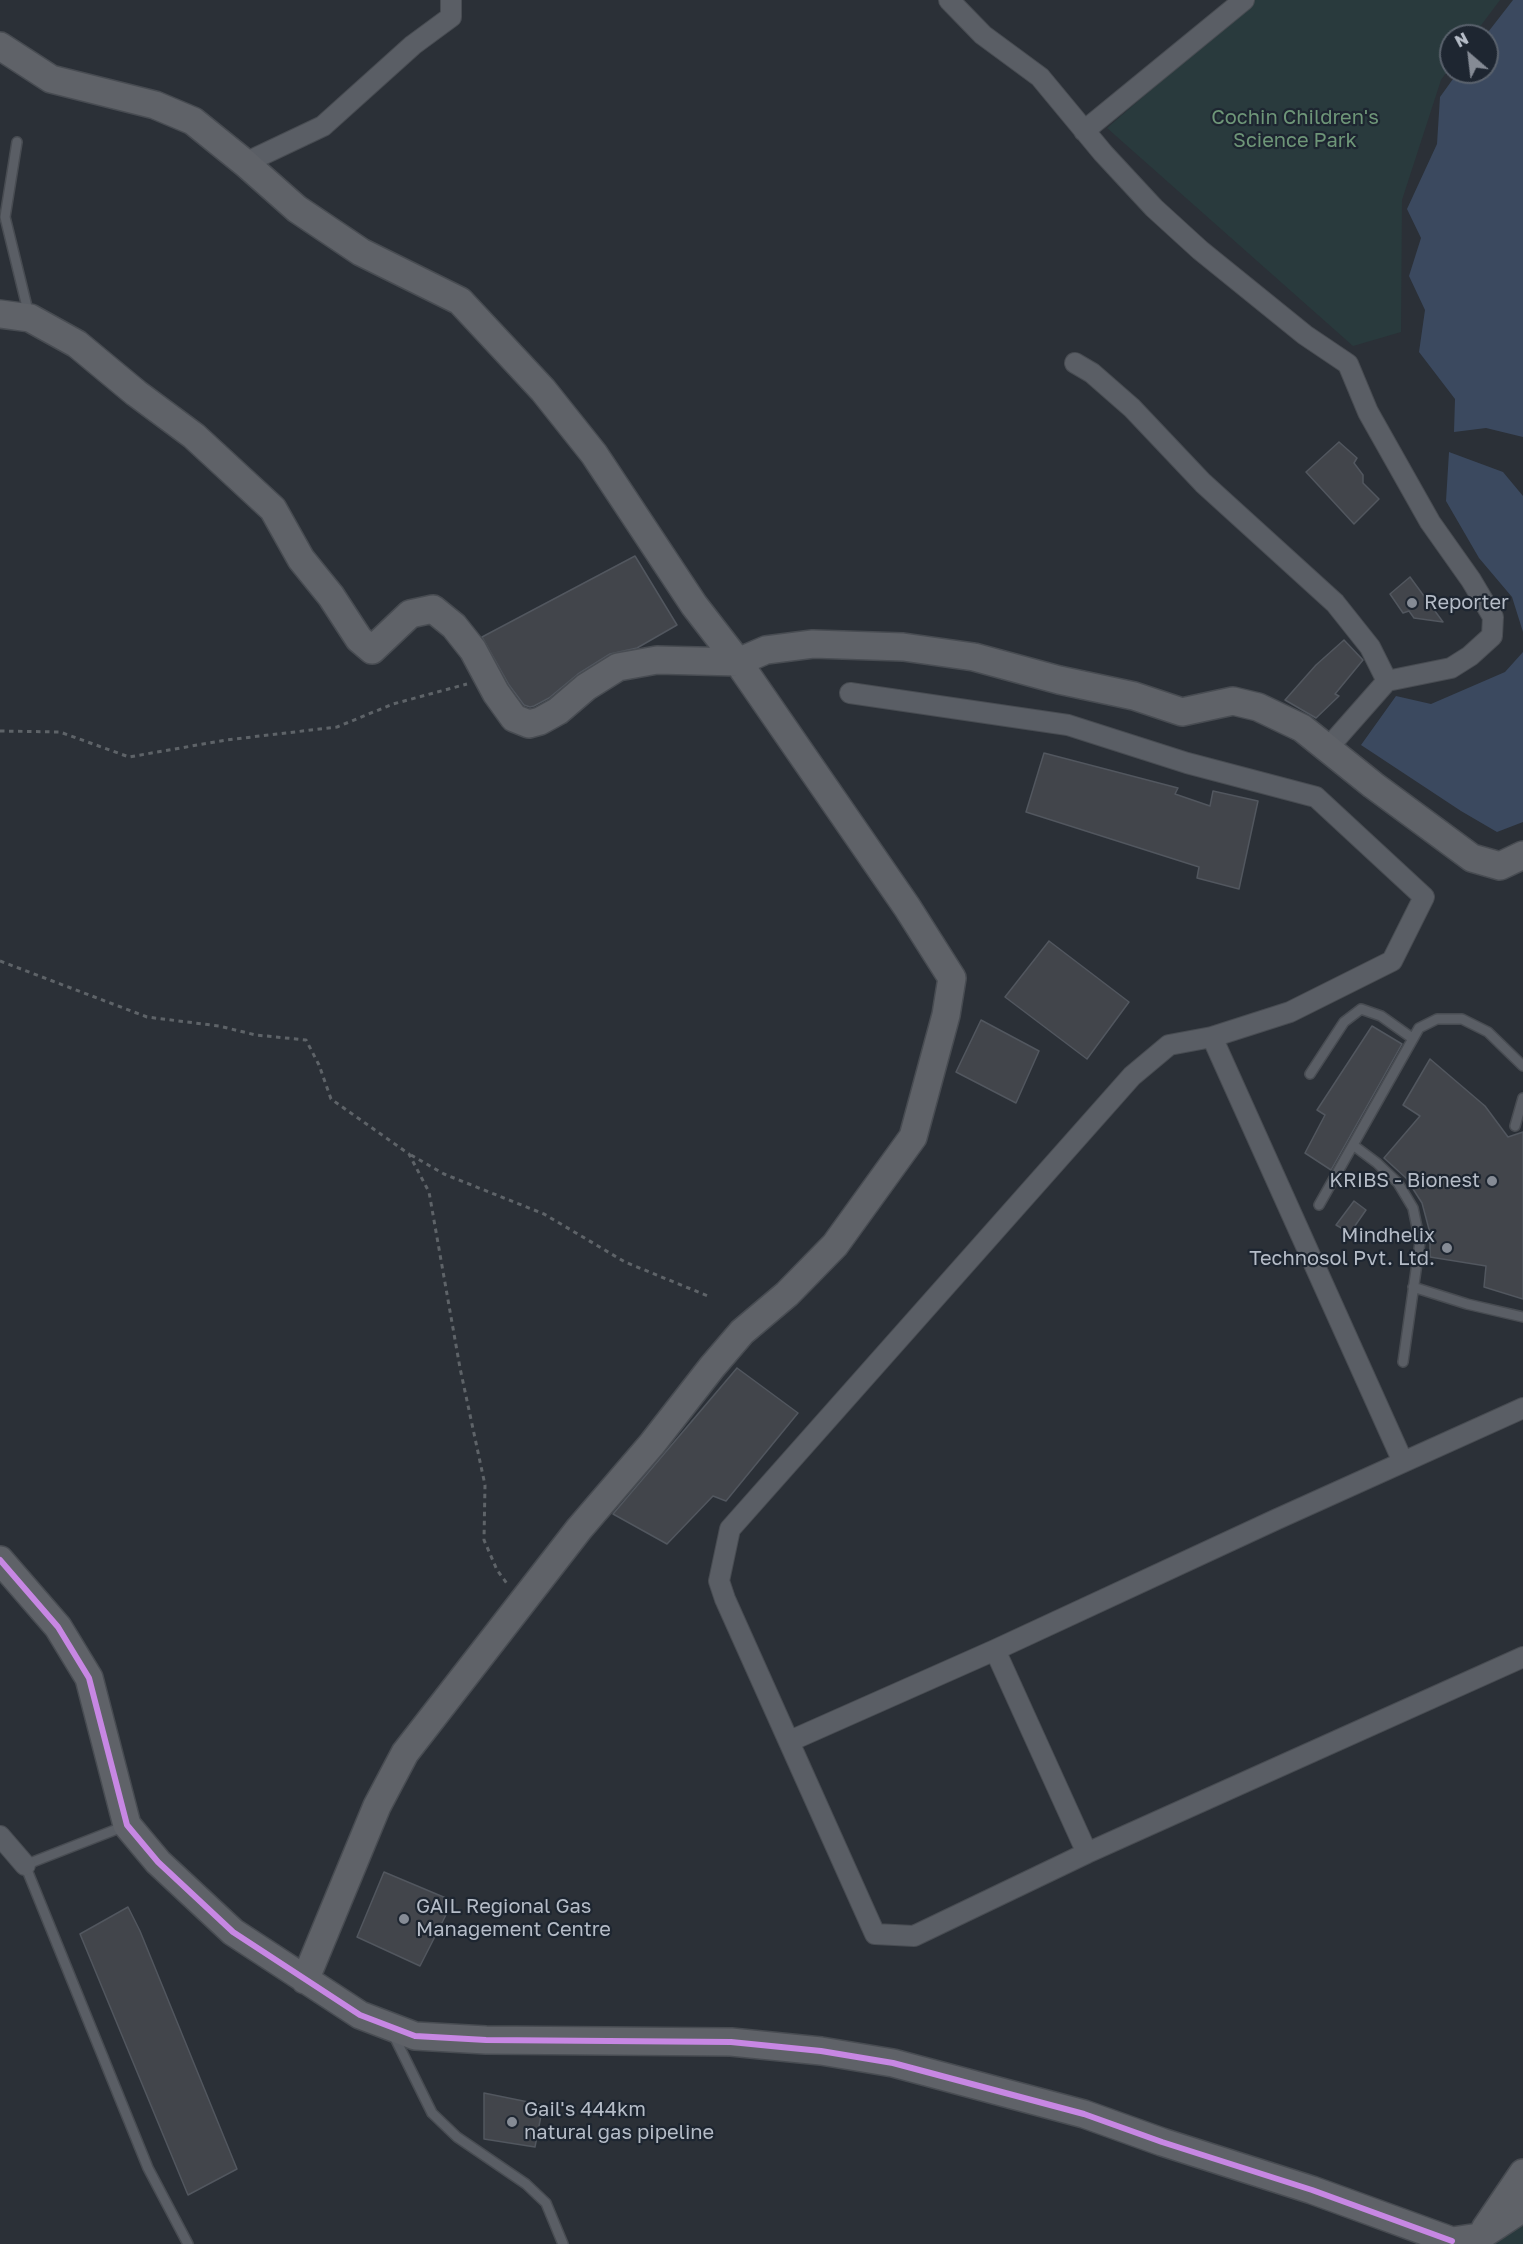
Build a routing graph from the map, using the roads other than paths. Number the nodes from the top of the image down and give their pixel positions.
1 (451, 0) edge
2 (949, 0) edge
3 (1244, 0) edge
4 (0, 46) edge
5 (1084, 131) junction
6 (17, 141) dead end
7 (245, 163) junction
8 (0, 314) edge
9 (30, 318) junction
10 (1076, 363) dead end
11 (738, 662) junction
12 (1387, 681) junction
13 (850, 693) dead end
14 (1327, 748) junction
15 (1523, 855) edge
16 (1212, 1037) junction
17 (1412, 1038) junction
18 (1522, 1064) edge
19 (1523, 1073) edge
20 (1310, 1074) dead end
21 (1523, 1098) edge
22 (1515, 1126) dead end
23 (1353, 1145) junction
24 (1319, 1205) dead end
25 (1413, 1287) junction
26 (1523, 1317) edge
27 (1403, 1362) dead end
28 (1523, 1408) edge
29 (1403, 1462) junction
30 (0, 1560) edge
31 (995, 1650) junction
32 (1523, 1657) edge
33 (790, 1741) junction
34 (128, 1825) junction
35 (0, 1836) edge
36 (1087, 1853) junction
37 (26, 1865) junction
38 (305, 1980) junction
39 (389, 2027) junction
40 (1523, 2173) edge
41 (1523, 2208) edge
42 (1479, 2237) junction
43 (1451, 2243) edge
44 (188, 2244) edge
45 (563, 2244) edge

1 - 7 street
2 - 5 street
3 - 5 street
4 - 7 street
5 - 12 street
6 - 9 lane
7 - 11 street
8 - 9 street
9 - 11 street
10 - 12 street
11 - 14 street
11 - 38 street
12 - 14 street
13 - 16 street
14 - 15 street
16 - 29 street
16 - 33 street
17 - 18 lane
17 - 20 lane
17 - 23 lane
18 - 19 lane
21 - 22 lane
23 - 24 lane
23 - 25 lane
25 - 26 lane
25 - 27 lane
28 - 29 street
29 - 31 street
30 - 34 street
31 - 33 street
31 - 36 street
32 - 36 street
33 - 36 street
34 - 37 lane
34 - 38 street
35 - 37 street
37 - 44 lane
38 - 39 street
39 - 43 street
39 - 45 lane
40 - 42 street
41 - 42 street
42 - 43 street

